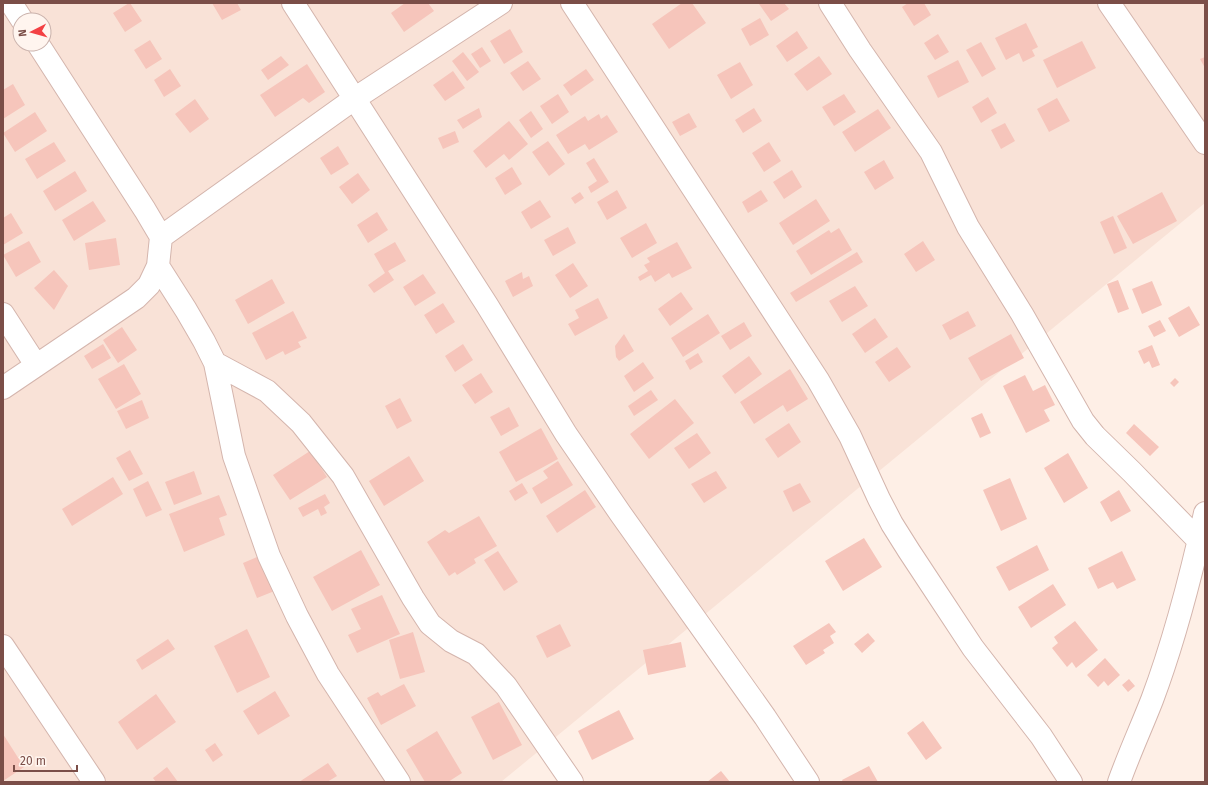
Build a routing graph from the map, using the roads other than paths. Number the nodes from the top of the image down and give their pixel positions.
1 (11, 3) edge
2 (293, 3) edge
3 (501, 3) edge
4 (572, 3) edge
5 (830, 3) edge
6 (1109, 3) edge
7 (17, 12) edge
8 (43, 52) edge
9 (354, 99) junction
10 (1205, 143) edge
11 (161, 237) junction
12 (158, 266) junction
13 (3, 314) edge
14 (215, 363) junction
15 (36, 365) junction
16 (3, 388) edge
17 (1205, 513) edge
18 (1199, 541) junction
19 (3, 646) edge
20 (94, 782) edge
21 (399, 782) edge
22 (572, 782) edge
23 (808, 782) edge
24 (1071, 782) edge
25 (1119, 782) edge

1 - 7 street
2 - 9 street
3 - 9 street
4 - 24 street
5 - 18 street
6 - 10 street
8 - 11 street
9 - 11 street
9 - 23 street
11 - 12 street
12 - 14 street
12 - 15 street
13 - 15 street
14 - 21 street
14 - 22 street
15 - 16 street
17 - 18 street
18 - 25 street
19 - 20 street

